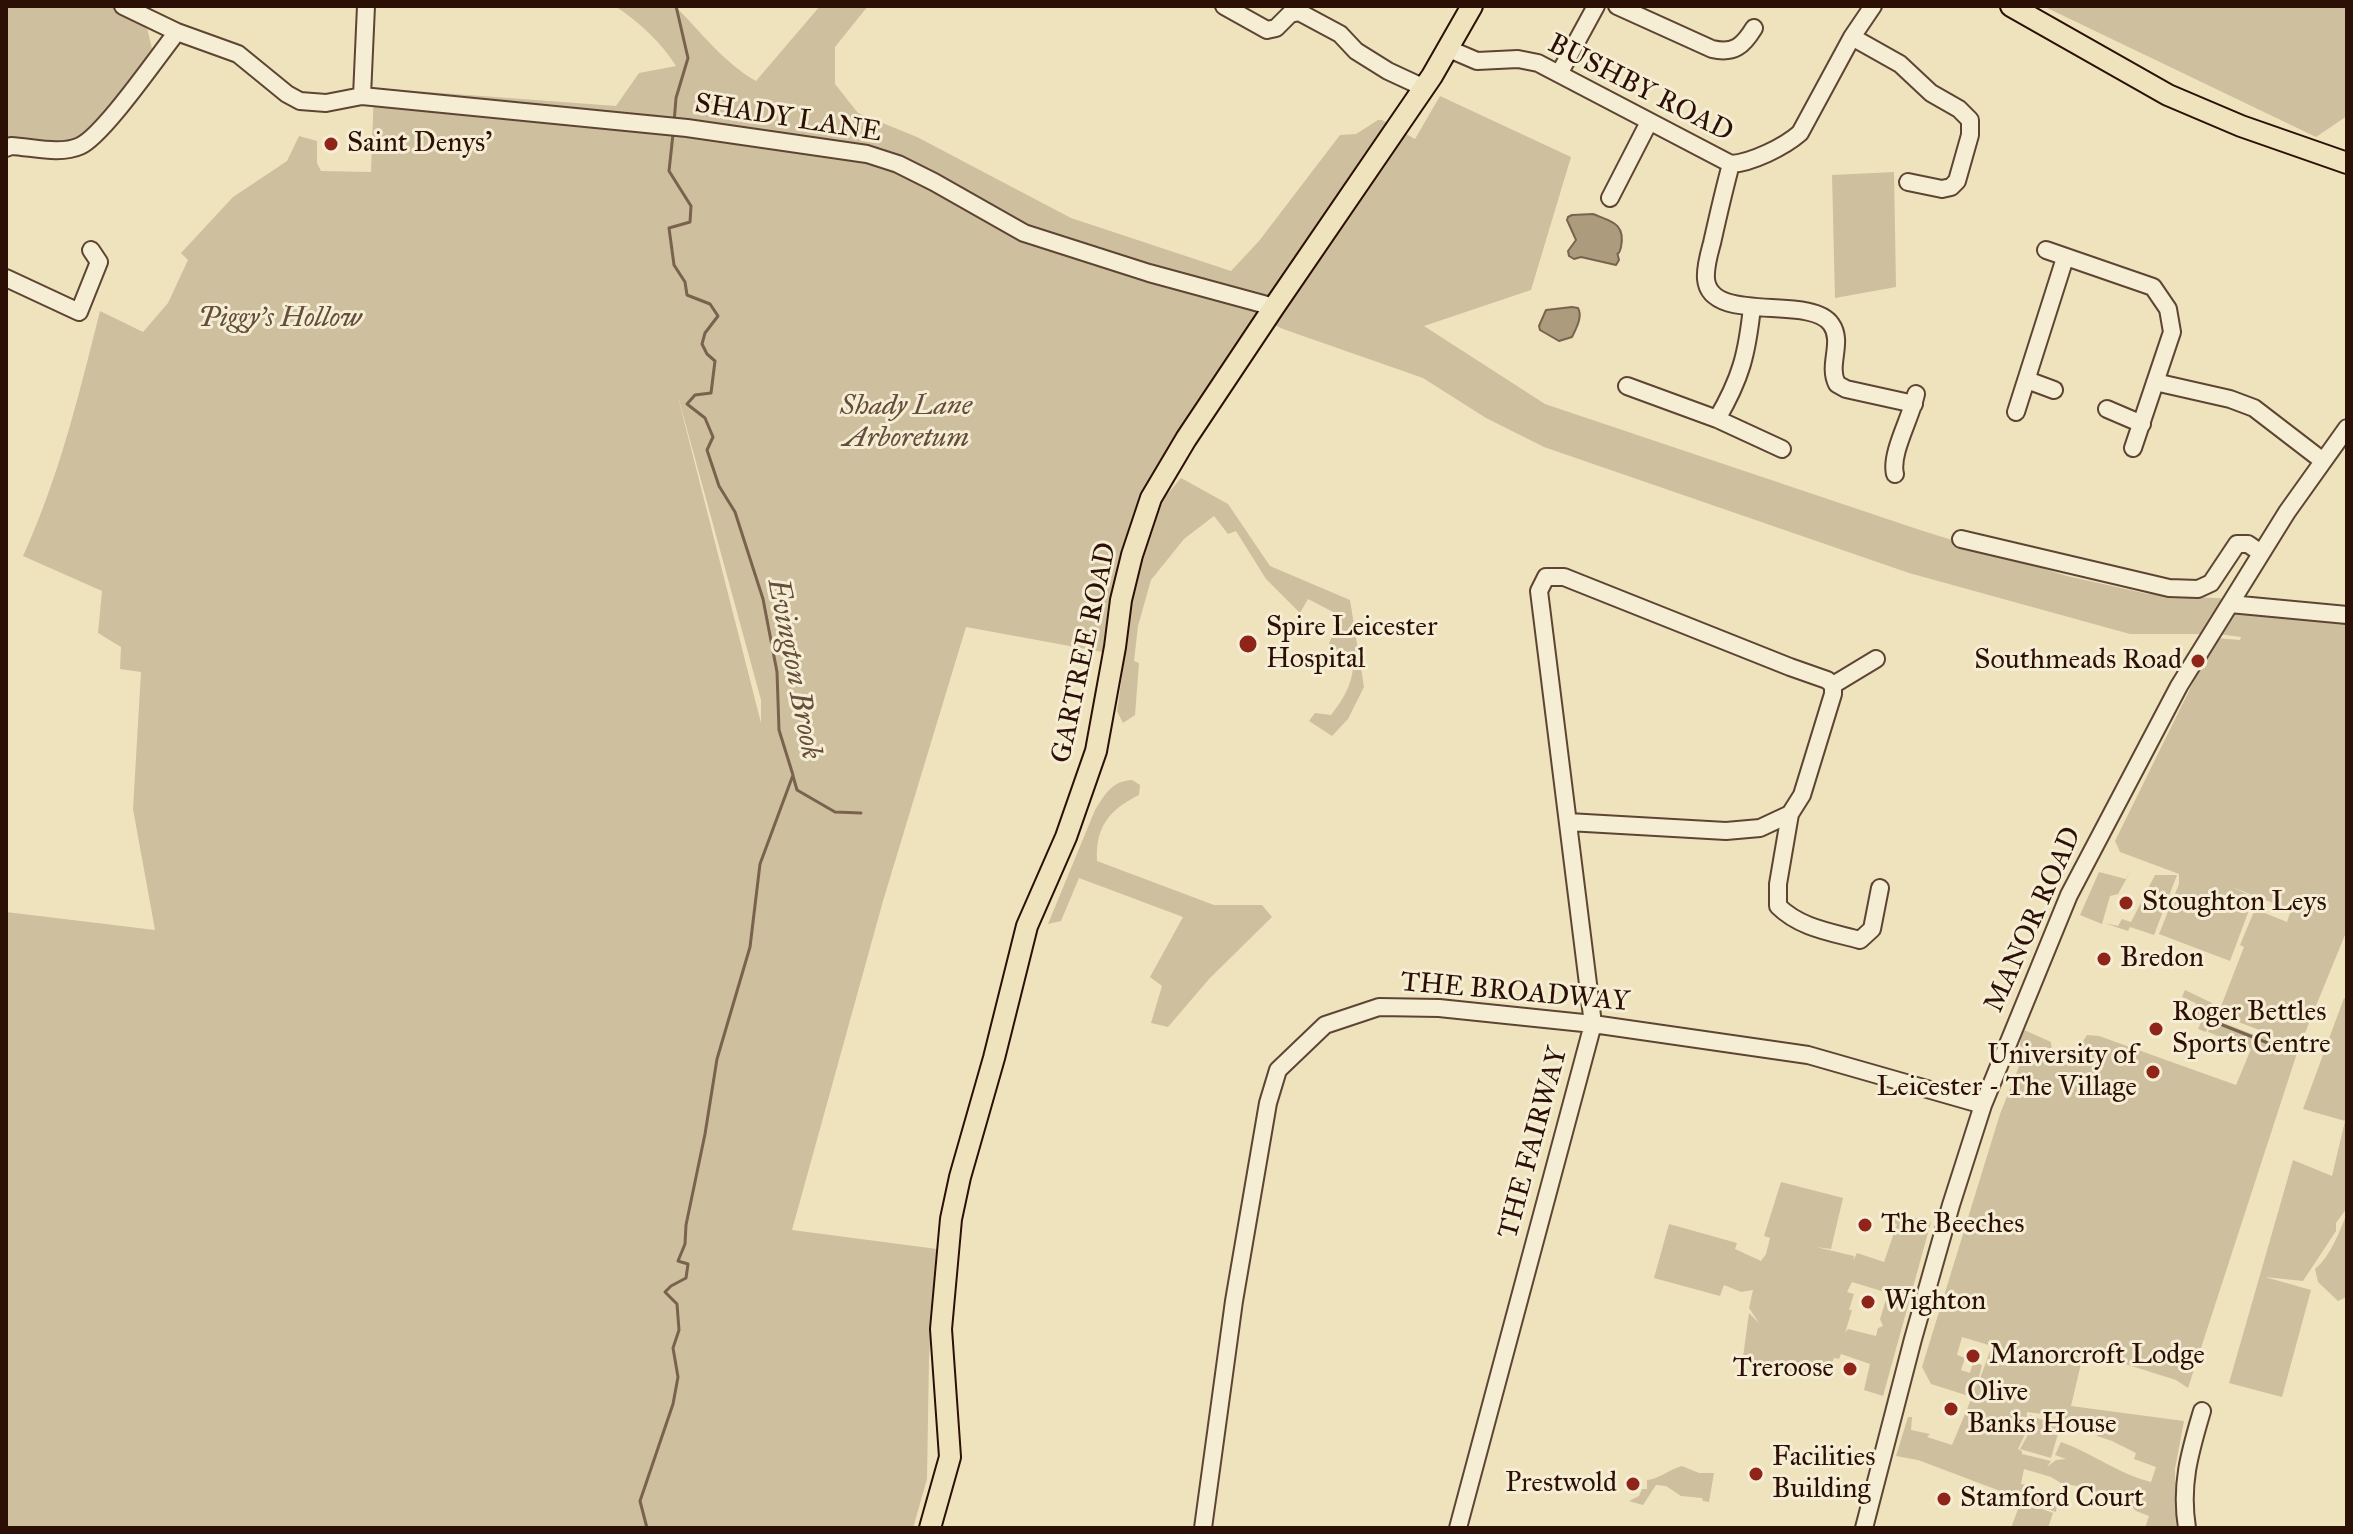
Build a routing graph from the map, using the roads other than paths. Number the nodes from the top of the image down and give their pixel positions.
1 (123, 6) edge
2 (366, 6) edge
3 (1224, 6) edge
4 (1472, 6) edge
5 (1596, 6) edge
6 (1617, 6) edge
7 (1873, 6) edge
8 (2011, 6) edge
9 (1754, 28) dead end
10 (177, 32) junction
11 (1852, 37) junction
12 (1449, 49) junction
13 (1559, 74) junction
14 (1425, 86) junction
15 (362, 96) junction
16 (1649, 122) junction
17 (6, 148) edge
18 (2347, 163) edge
19 (1731, 164) junction
20 (1908, 182) dead end
21 (1607, 196) dead end
22 (2046, 250) dead end
23 (100, 258) dead end
24 (2065, 258) junction
25 (6, 278) edge
26 (1274, 307) junction
27 (1752, 307) junction
28 (2027, 380) junction
29 (2155, 382) junction
30 (1627, 386) dead end
31 (2054, 390) dead end
32 (2107, 409) dead end
33 (2016, 412) dead end
34 (1717, 419) junction
35 (2142, 424) junction
36 (2347, 428) edge
37 (2133, 448) dead end
38 (1782, 449) dead end
39 (2323, 461) junction
40 (1895, 474) dead end
41 (1961, 539) dead end
42 (2261, 553) junction
43 (2230, 604) junction
44 (2347, 615) edge
45 (1876, 659) dead end
46 (1833, 685) junction
47 (1790, 814) junction
48 (1568, 822) junction
49 (1880, 888) dead end
50 (1593, 1024) junction
51 (1983, 1105) junction
52 (2202, 1411) dead end
53 (930, 1528) edge
54 (1203, 1528) edge
55 (1458, 1528) edge
56 (1864, 1528) edge
57 (2187, 1528) edge

1 - 10 street, SHADY LANE
2 - 15 street
3 - 14 street
4 - 12 main road, GARTREE ROAD
5 - 13 street
6 - 9 street
7 - 11 street, BUSHBY ROAD
8 - 18 main road
10 - 15 street, SHADY LANE
10 - 17 street
11 - 19 street, BUSHBY ROAD
11 - 20 street
12 - 13 street, BUSHBY ROAD
12 - 14 main road, GARTREE ROAD
13 - 16 street, BUSHBY ROAD
14 - 26 main road, GARTREE ROAD
15 - 26 street, SHADY LANE
16 - 19 street, BUSHBY ROAD
16 - 21 street
19 - 27 street
22 - 24 street
23 - 25 street
24 - 28 street
24 - 29 street
26 - 53 main road, GARTREE ROAD
27 - 34 street
27 - 40 street
28 - 31 street
28 - 33 street
29 - 35 street
29 - 39 street
30 - 34 street
32 - 35 street
34 - 38 street
35 - 37 street
36 - 39 street, MANOR ROAD
39 - 42 street, MANOR ROAD
41 - 42 street
42 - 43 street, MANOR ROAD
43 - 44 street
43 - 51 street, MANOR ROAD
45 - 46 street
46 - 47 street
46 - 48 street, THE FAIRWAY
47 - 48 street
47 - 49 street
48 - 50 street, THE FAIRWAY
50 - 51 street, THE BROADWAY
50 - 54 street, THE BROADWAY
50 - 55 street, THE FAIRWAY
51 - 56 street, MANOR ROAD
52 - 57 street

